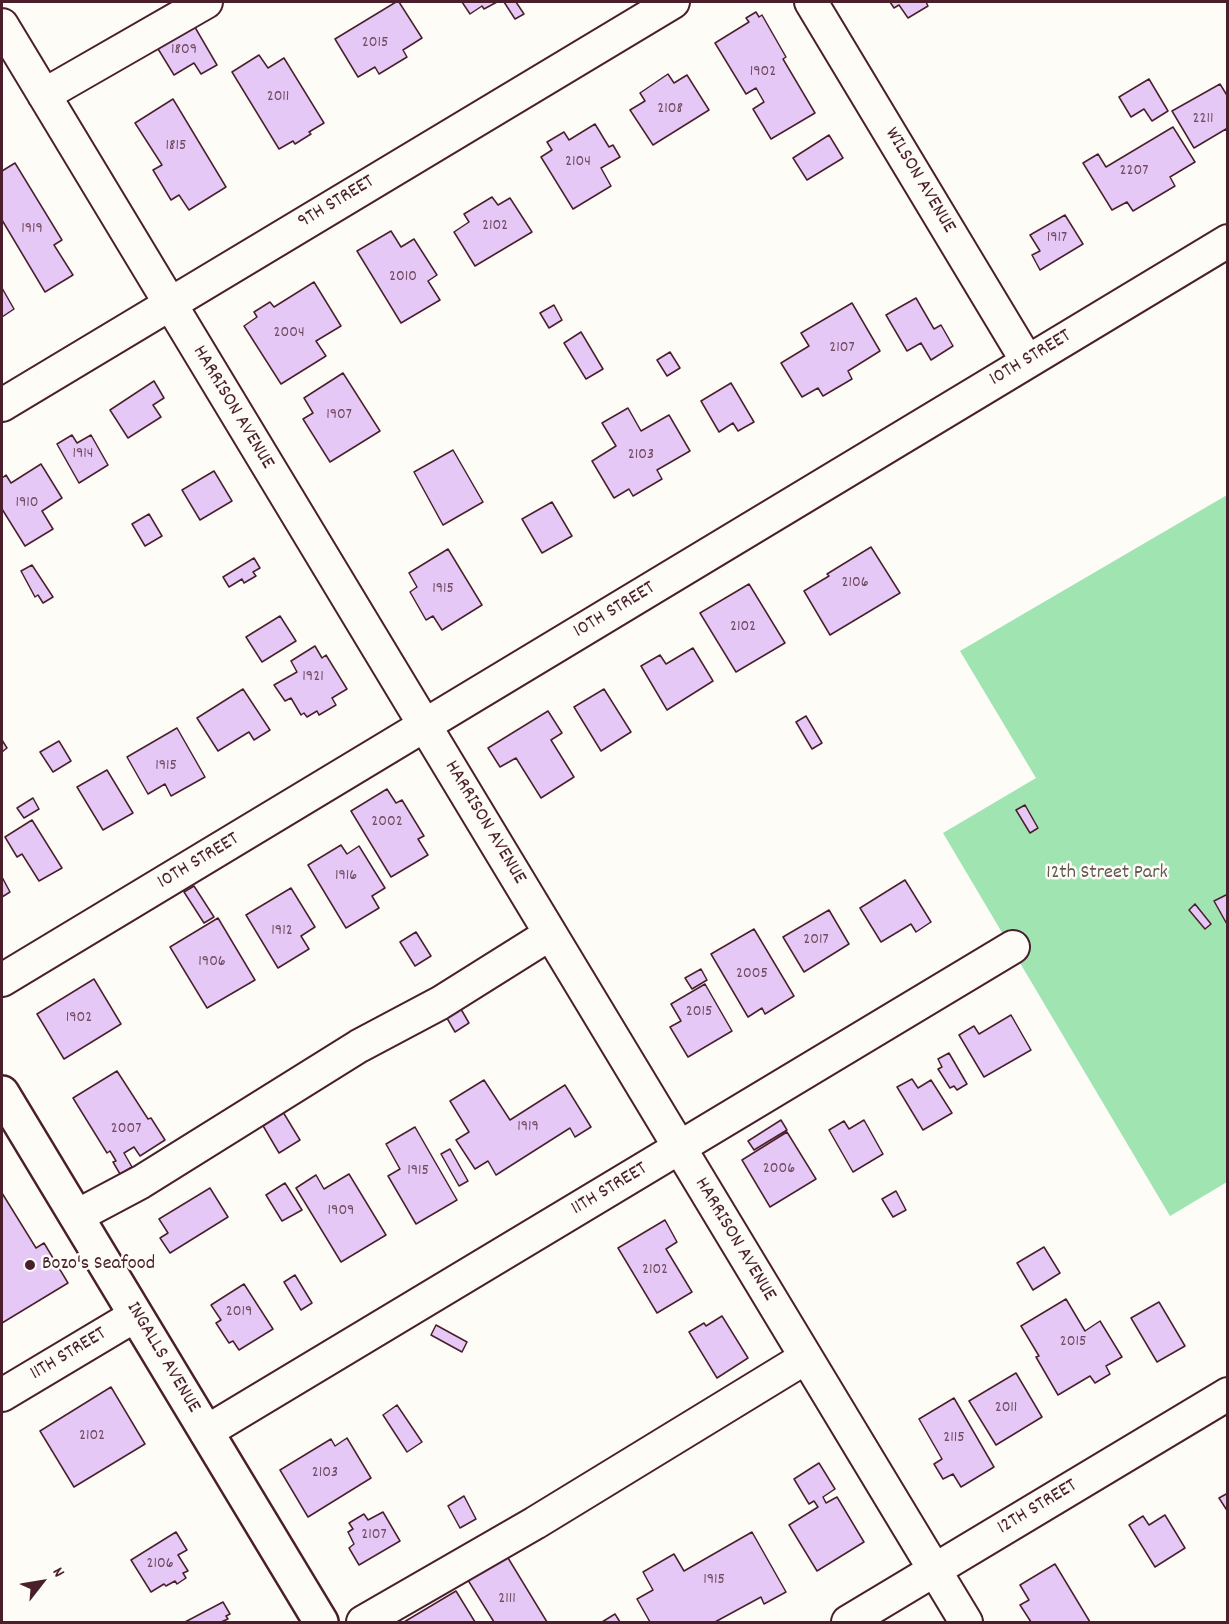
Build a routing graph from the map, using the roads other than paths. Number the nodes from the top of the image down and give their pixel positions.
1 (206, 2) edge
2 (673, 2) edge
3 (811, 2) edge
4 (2, 24) edge
5 (44, 95) junction
6 (1227, 241) edge
7 (169, 304) junction
8 (1027, 361) junction
9 (2, 405) edge
10 (425, 726) junction
11 (550, 934) junction
12 (1013, 947) dead end
13 (2, 980) edge
14 (2, 1093) edge
15 (679, 1148) junction
16 (77, 1216) junction
17 (136, 1315) junction
18 (805, 1358) junction
19 (1227, 1394) edge
20 (2, 1395) edge
21 (206, 1432) junction
22 (934, 1571) junction
23 (321, 1623) edge
24 (363, 1623) edge
25 (848, 1623) edge
26 (966, 1623) edge

1 - 5 street
2 - 7 street, 9TH STREET
3 - 8 street, WILSON AVENUE
4 - 5 street, HARRISON AVENUE
5 - 7 street, HARRISON AVENUE
6 - 8 street, 10TH STREET
7 - 9 street, 9TH STREET
7 - 10 street, HARRISON AVENUE
8 - 10 street, 10TH STREET
10 - 11 street, HARRISON AVENUE
10 - 13 street, 10TH STREET
11 - 15 street, HARRISON AVENUE
11 - 16 street
12 - 15 street, 11TH STREET
14 - 16 main road, INGALLS AVENUE
15 - 18 street, HARRISON AVENUE
15 - 21 street, 11TH STREET
16 - 17 main road, INGALLS AVENUE
17 - 20 street, 11TH STREET
17 - 21 main road, INGALLS AVENUE
18 - 22 street, HARRISON AVENUE
18 - 24 street
19 - 22 street, 12TH STREET
21 - 23 main road, INGALLS AVENUE
22 - 25 street, 12TH STREET
22 - 26 street, HARRISON AVENUE

